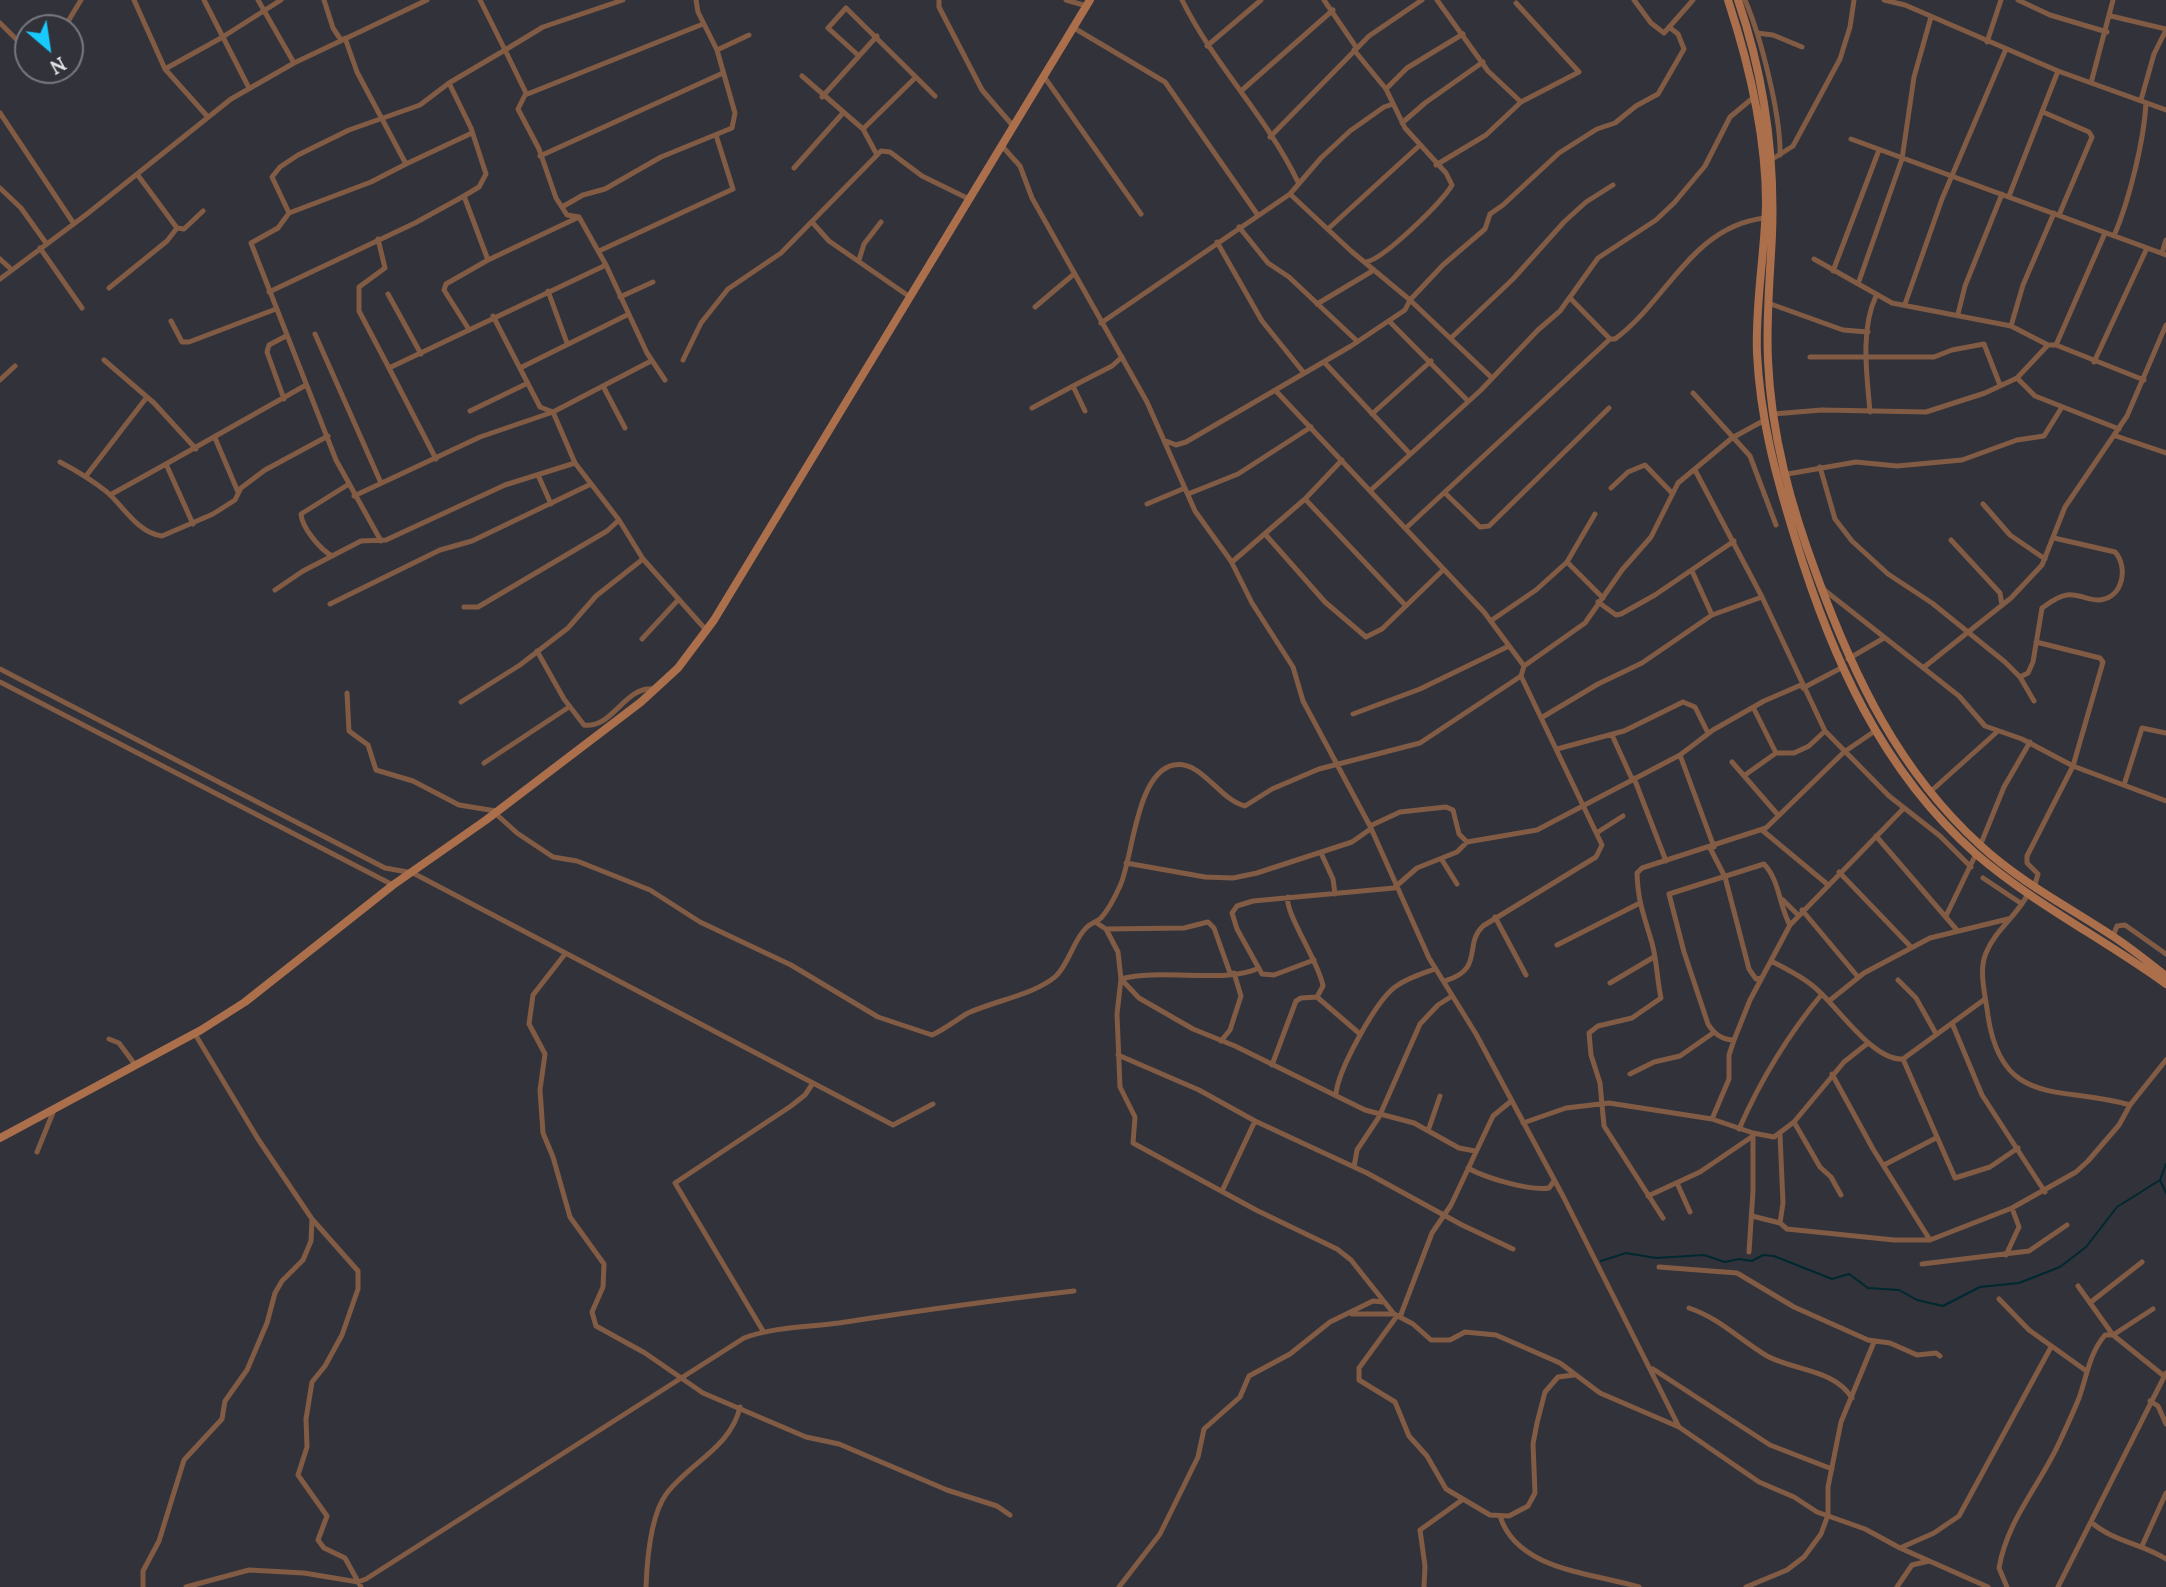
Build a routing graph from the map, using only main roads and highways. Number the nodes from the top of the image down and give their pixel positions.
1 (1728, 0) edge
2 (1738, 0) edge
3 (1088, 3) edge
4 (1780, 476) junction
5 (1978, 850) junction
6 (2031, 891) junction
7 (2166, 976) edge
8 (2166, 984) edge
9 (0, 1138) edge

1 - 4 main road
2 - 4 main road
3 - 9 main road
4 - 5 main road
4 - 5 main road
5 - 6 main road
6 - 7 main road
6 - 8 main road

